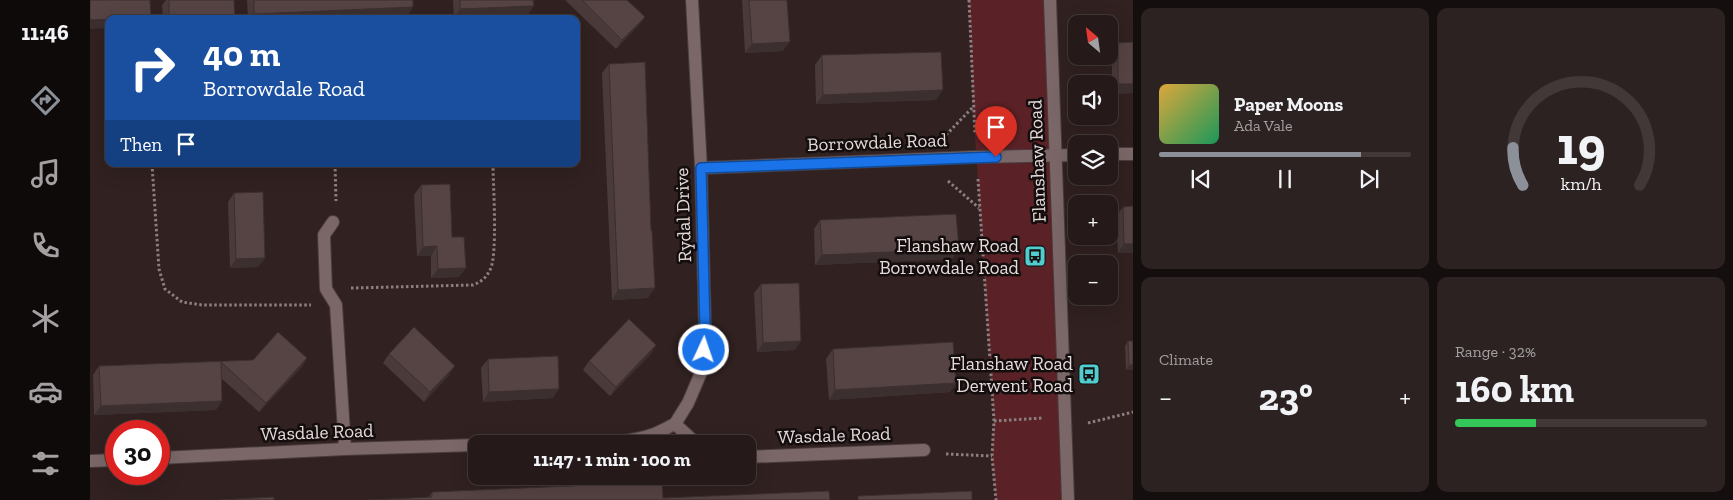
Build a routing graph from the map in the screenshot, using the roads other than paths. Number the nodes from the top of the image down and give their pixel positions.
1 (692, 0) edge
2 (1050, 0) edge
3 (1118, 154) edge
4 (1133, 154) edge
5 (1068, 155) edge
6 (1055, 156) junction
7 (701, 168) junction
8 (333, 222) road end
9 (675, 424) junction
10 (650, 435) edge
11 (688, 435) edge
12 (468, 445) edge
13 (345, 449) junction
14 (924, 450) road end
15 (170, 457) edge
16 (756, 457) edge
17 (105, 460) edge
18 (90, 461) edge
19 (1068, 500) edge

1 - 7 street, Rydal Drive
2 - 6 street, Flanshaw Road
3 - 4 street
5 - 6 street, Borrowdale Road
6 - 7 street, Borrowdale Road
6 - 19 street, Flanshaw Road
7 - 9 street, Rydal Drive
8 - 13 street
9 - 10 street
9 - 11 street
12 - 13 street, Wasdale Road
13 - 15 street, Wasdale Road
14 - 16 street, Wasdale Road
17 - 18 street

